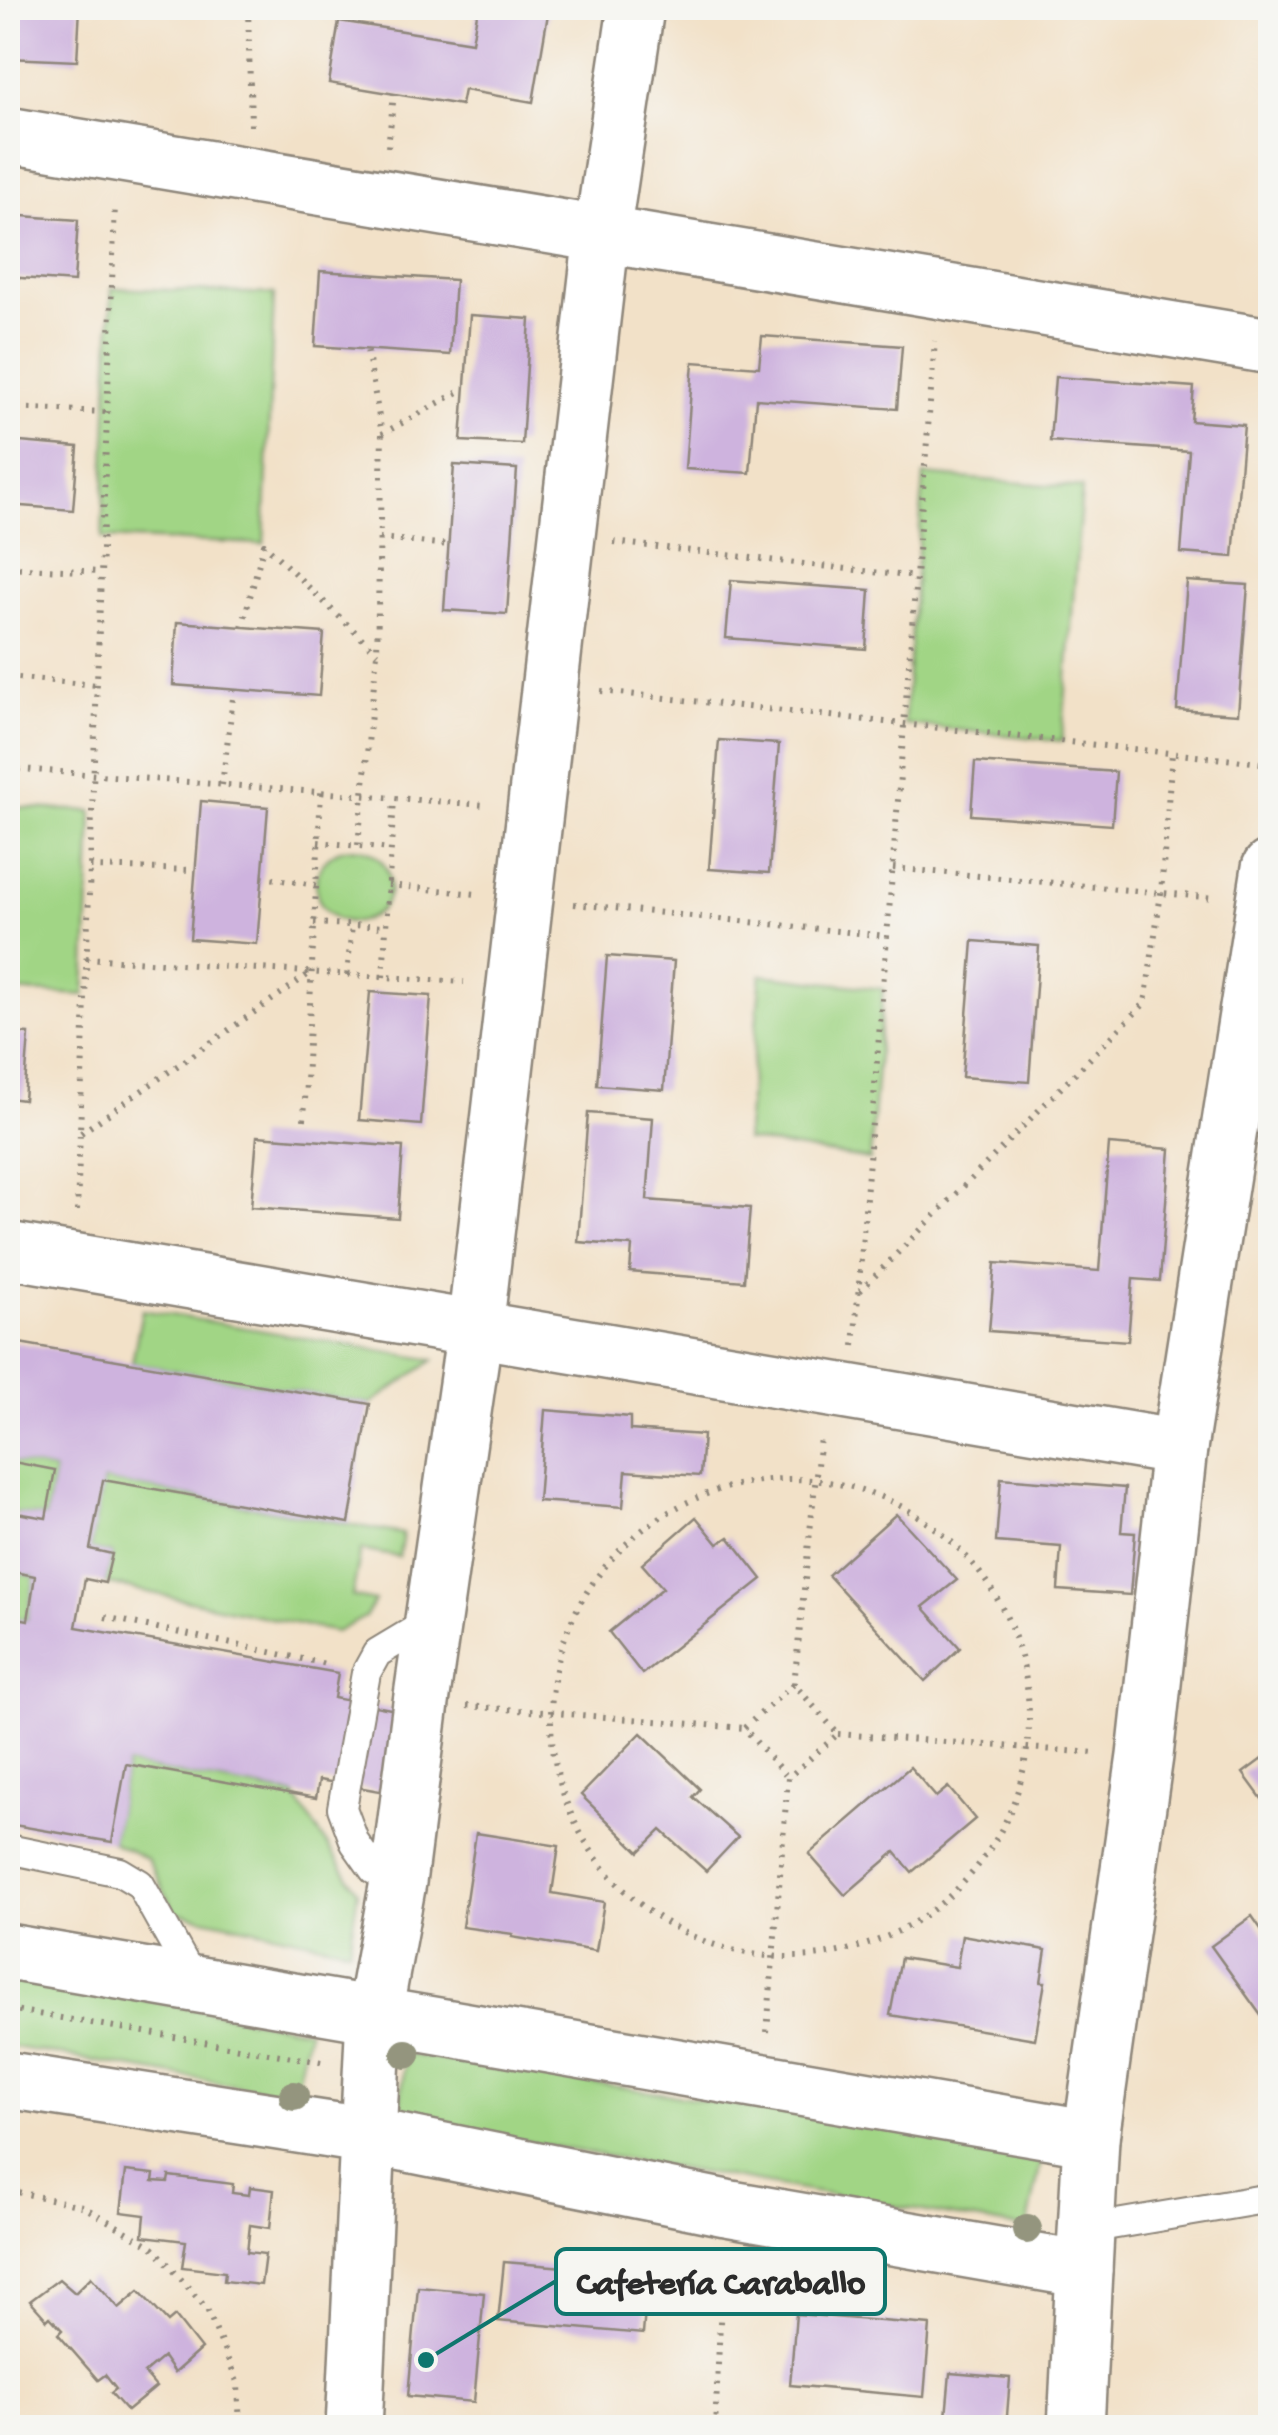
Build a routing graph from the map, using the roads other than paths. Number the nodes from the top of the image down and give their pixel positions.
1 (636, 8) edge
2 (8, 135) edge
3 (602, 234) junction
4 (1270, 346) edge
5 (1268, 886) edge
6 (8, 1250) edge
7 (475, 1329) junction
8 (1178, 1448) junction
9 (433, 1619) junction
10 (8, 1850) edge
11 (398, 1882) junction
12 (8, 1952) edge
13 (196, 1984) junction
14 (374, 2014) junction
15 (8, 2080) edge
16 (368, 2136) junction
17 (1091, 2138) junction
18 (1270, 2198) edge
19 (1085, 2249) junction
20 (354, 2428) edge
21 (1076, 2428) edge

1 - 3 street
2 - 3 street
3 - 4 street
3 - 7 street
5 - 8 street
6 - 7 street
7 - 8 street
7 - 9 street
8 - 17 street
9 - 11 street
9 - 11 lane
10 - 13 lane
11 - 14 street
12 - 13 street
13 - 14 street
14 - 16 street
14 - 17 street
15 - 16 street
16 - 19 street
16 - 20 street
17 - 19 street
18 - 19 lane
19 - 21 street

